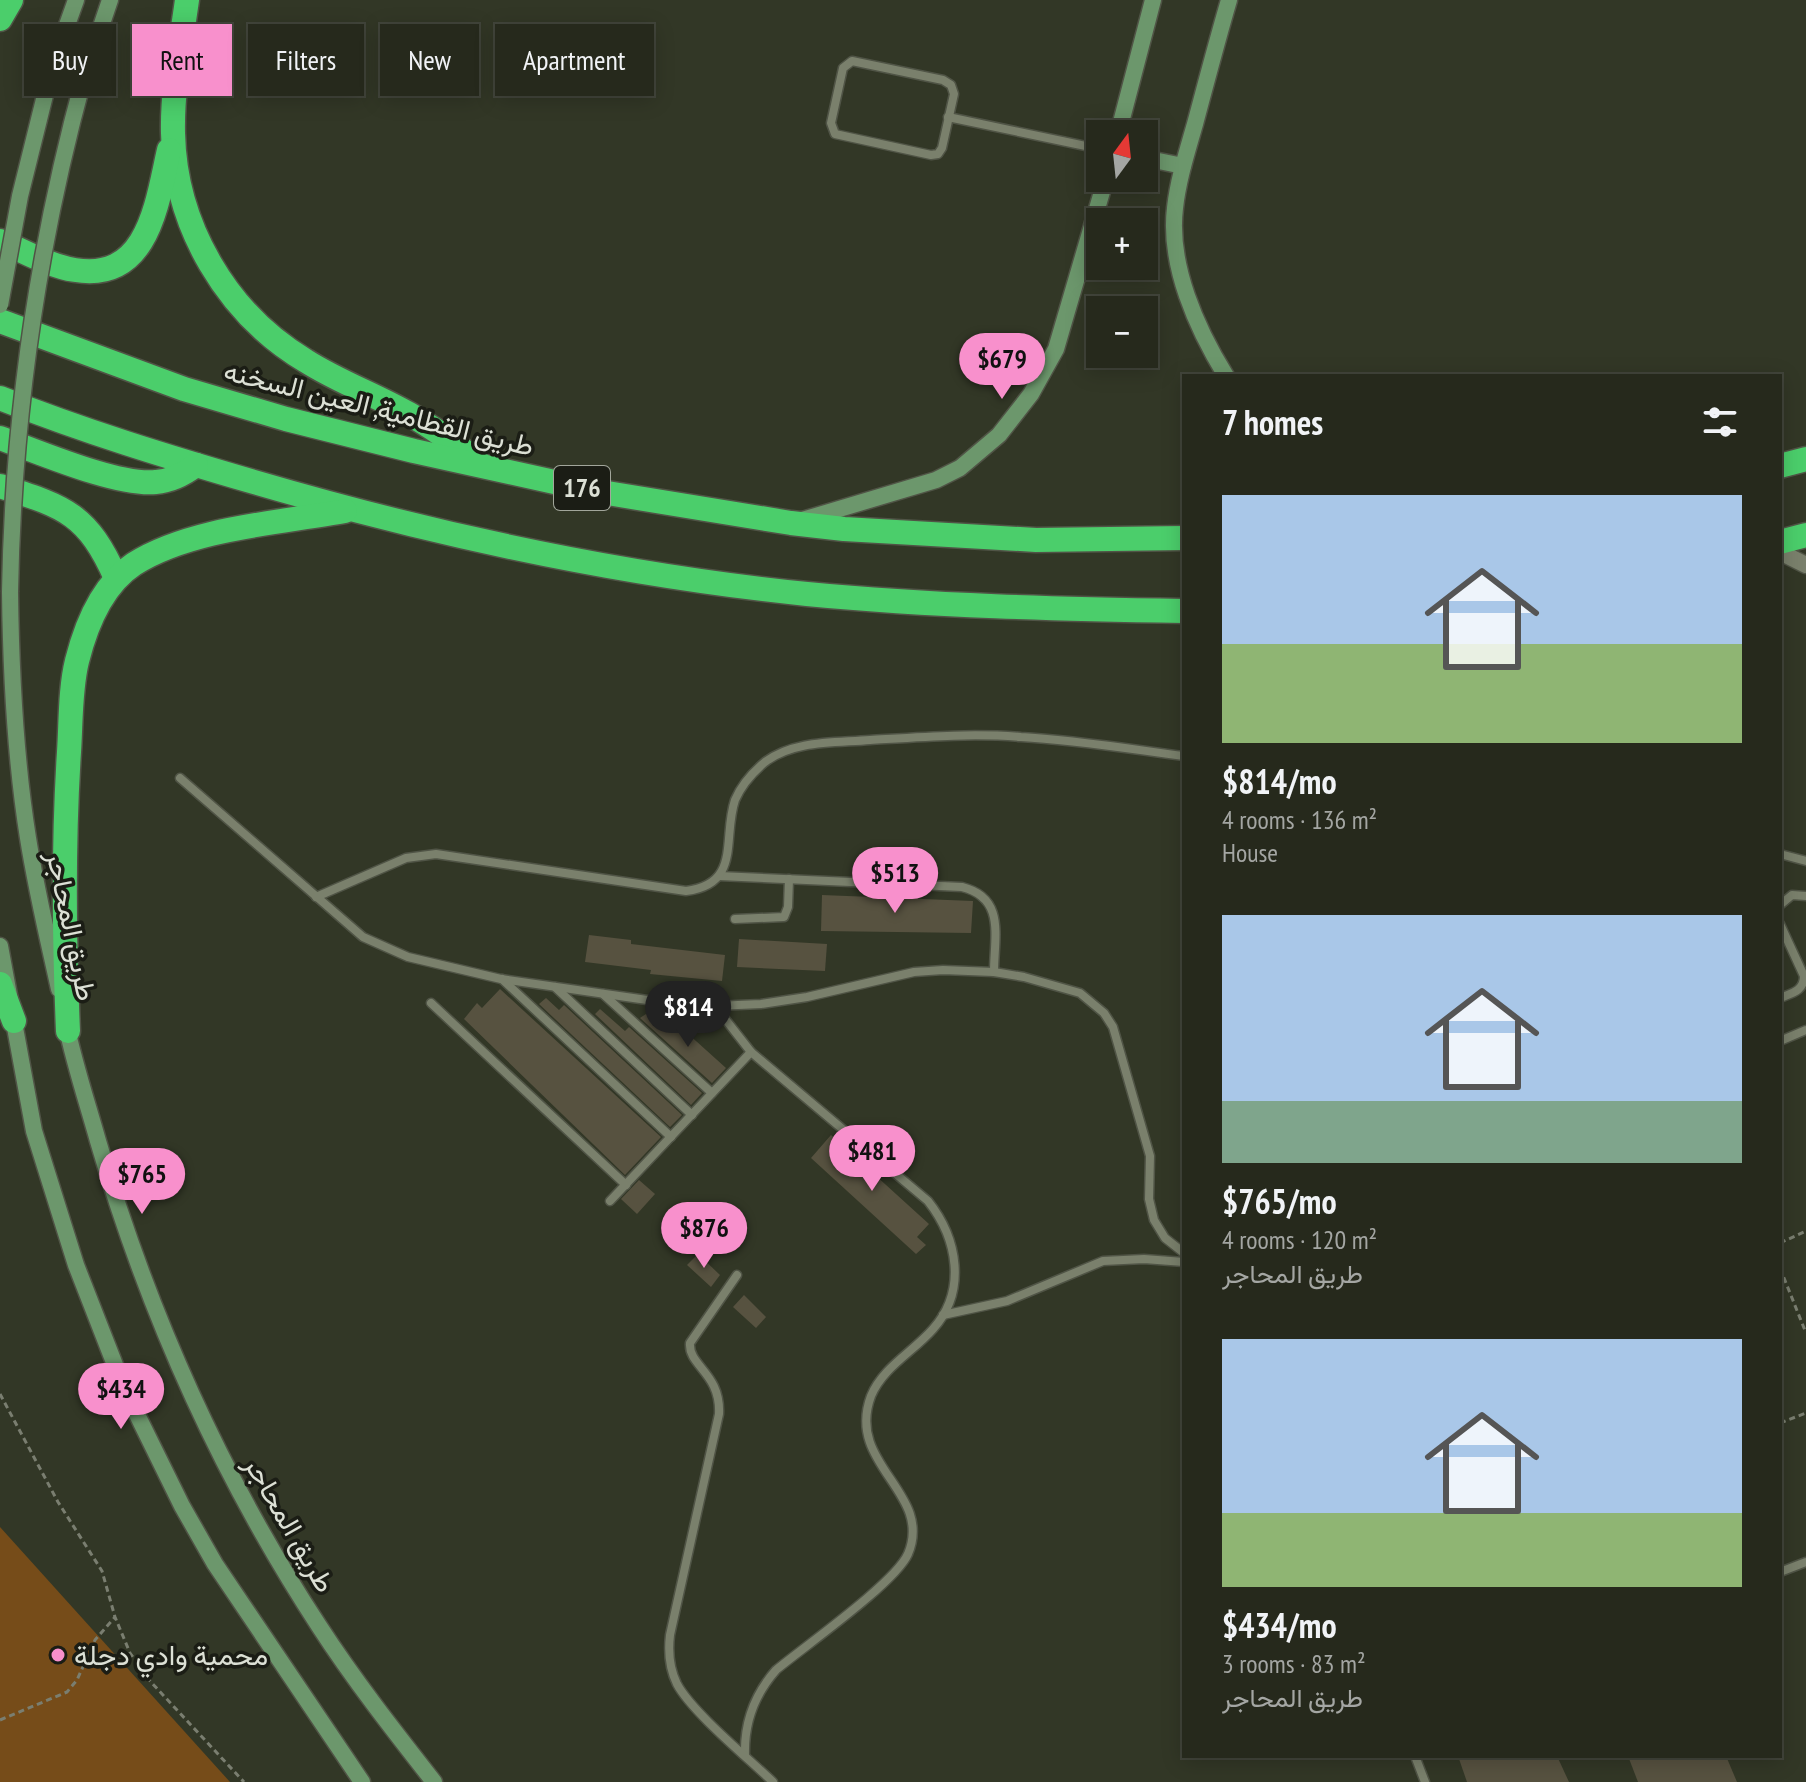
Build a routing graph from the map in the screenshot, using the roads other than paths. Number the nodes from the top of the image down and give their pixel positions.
1 (11, 0) edge
2 (76, 0) edge
3 (110, 0) edge
4 (187, 0) edge
5 (1153, 0) edge
6 (1229, 0) edge
7 (0, 19) edge
8 (948, 117) junction
9 (1122, 120) edge
10 (173, 135) junction
11 (1086, 146) edge
12 (1158, 161) edge
13 (1183, 166) junction
14 (1102, 192) edge
15 (0, 241) edge
16 (0, 305) edge
17 (0, 321) edge
18 (1225, 374) edge
19 (0, 398) edge
20 (0, 438) edge
21 (1806, 459) edge
22 (196, 465) junction
23 (1782, 465) edge
24 (484, 467) junction
25 (0, 486) edge
26 (351, 510) junction
27 (791, 523) junction
28 (1806, 535) edge
29 (1182, 538) edge
30 (1782, 541) edge
31 (1782, 553) edge
32 (1806, 565) edge
33 (116, 578) junction
34 (1182, 611) edge
35 (1182, 756) edge
36 (180, 778) dead end
37 (1782, 855) edge
38 (1806, 861) edge
39 (719, 876) junction
40 (789, 879) junction
41 (1806, 896) edge
42 (316, 897) junction
43 (1782, 903) edge
44 (735, 919) dead end
45 (1782, 928) edge
46 (0, 946) edge
47 (994, 972) junction
48 (501, 979) junction
49 (0, 984) edge
50 (555, 987) junction
51 (603, 994) junction
52 (1782, 997) edge
53 (431, 1003) dead end
54 (715, 1006) junction
55 (14, 1021) junction
56 (1806, 1030) edge
57 (68, 1031) junction
58 (1782, 1040) edge
59 (751, 1052) junction
60 (712, 1093) junction
61 (692, 1115) junction
62 (671, 1137) junction
63 (626, 1185) junction
64 (610, 1201) dead end
65 (1182, 1251) edge
66 (1182, 1262) edge
67 (737, 1275) dead end
68 (943, 1315) junction
69 (1806, 1562) edge
70 (1782, 1571) edge
71 (745, 1755) junction
72 (1416, 1758) edge
73 (362, 1782) edge
74 (434, 1782) edge
75 (773, 1782) edge
76 (1425, 1782) edge

1 - 7 highway
2 - 16 street, bridge
3 - 57 street, طريق المحاجر, bridge
4 - 10 highway
5 - 9 street
6 - 13 street
8 - 8 lane
8 - 11 lane
10 - 15 highway
10 - 24 highway
12 - 13 street
13 - 18 street
14 - 27 street
17 - 24 highway, طريق القطامية, العين السخنه / 176
19 - 22 highway
20 - 22 highway
21 - 23 highway
22 - 26 highway
24 - 27 highway, طريق القطامية, العين السخنه / 176
25 - 33 highway
26 - 33 highway
26 - 34 highway
27 - 29 highway, طريق القطامية, العين السخنه / 176
28 - 30 highway
31 - 32 street
33 - 57 highway
35 - 39 lane
36 - 42 lane
37 - 38 lane
39 - 40 lane
39 - 42 lane
40 - 44 lane
40 - 47 lane
41 - 43 lane
42 - 48 lane
45 - 52 lane
46 - 55 street
47 - 54 lane
47 - 65 lane
48 - 50 lane
48 - 62 lane
49 - 55 highway
50 - 51 lane
50 - 61 lane
51 - 54 lane
51 - 60 lane
53 - 63 lane
54 - 59 lane
55 - 73 street
56 - 58 lane
57 - 74 street, طريق المحاجر
59 - 60 lane
59 - 68 lane
60 - 61 lane
61 - 62 lane
62 - 63 lane
63 - 64 lane
66 - 68 lane
67 - 71 lane
68 - 71 lane
69 - 70 lane
71 - 75 lane
72 - 76 lane

